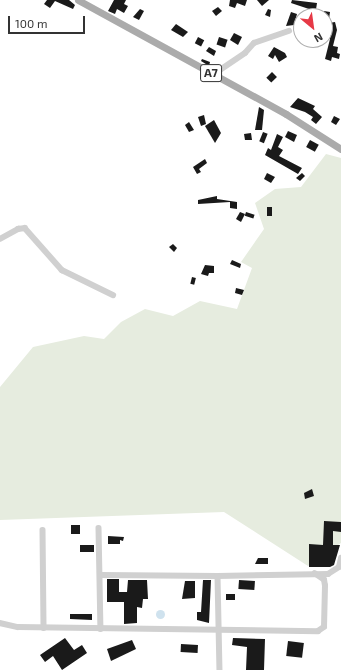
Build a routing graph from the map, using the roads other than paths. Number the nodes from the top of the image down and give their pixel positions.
1 (78, 0) edge
2 (289, 31) dead end
3 (214, 74) junction
4 (341, 149) edge
5 (0, 238) edge
6 (113, 295) dead end
7 (99, 528) dead end
8 (43, 530) dead end
9 (341, 558) edge
10 (101, 574) junction
11 (316, 574) junction
12 (218, 576) junction
13 (0, 623) edge
14 (44, 628) junction
15 (101, 629) junction
16 (221, 632) junction
17 (220, 670) edge

1 - 3 main road, A7
2 - 3 street
3 - 4 main road, A7
5 - 6 street
7 - 10 street
8 - 14 street
9 - 11 street
10 - 12 street
10 - 15 street
11 - 12 street
11 - 16 street
12 - 16 street
13 - 14 street
14 - 15 street
15 - 16 street
16 - 17 street

